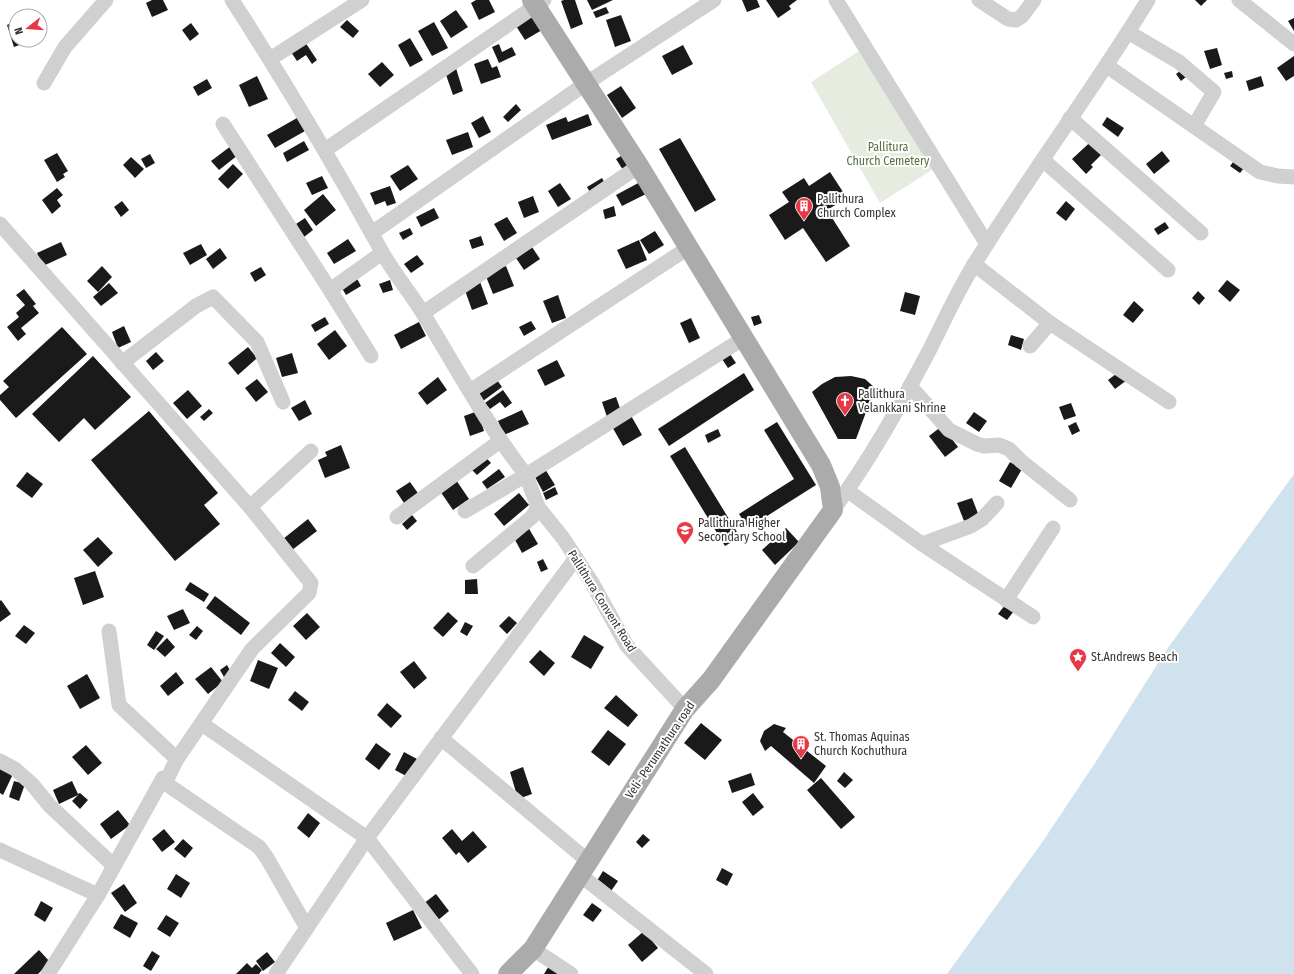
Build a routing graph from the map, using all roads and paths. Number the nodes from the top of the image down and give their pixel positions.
1 (106, 0) edge
2 (232, 0) edge
3 (362, 0) edge
4 (714, 0) edge
5 (836, 0) edge
6 (979, 0) edge
7 (1034, 0) edge
8 (1148, 0) edge
9 (1239, 0) edge
10 (537, 2) edge
11 (1128, 32) junction
12 (1294, 44) edge
13 (270, 59) junction
14 (1107, 66) junction
15 (44, 83) dead end
16 (585, 84) junction
17 (1070, 118) junction
18 (223, 124) dead end
19 (1194, 126) junction
20 (325, 150) junction
21 (1043, 160) junction
22 (639, 166) junction
23 (1294, 177) edge
24 (0, 224) edge
25 (372, 233) junction
26 (1201, 233) dead end
27 (987, 244) junction
28 (688, 248) junction
29 (382, 253) junction
30 (974, 264) junction
31 (1168, 270) dead end
32 (330, 290) junction
33 (423, 313) junction
34 (1050, 323) junction
35 (744, 338) junction
36 (1030, 346) dead end
37 (371, 356) dead end
38 (122, 364) junction
39 (910, 386) junction
40 (470, 391) junction
41 (283, 402) dead end
42 (1169, 402) dead end
43 (500, 441) junction
44 (311, 451) dead end
45 (526, 475) junction
46 (848, 491) junction
47 (1070, 500) dead end
48 (997, 503) dead end
49 (250, 507) junction
50 (538, 507) junction
51 (833, 510) junction
52 (465, 511) dead end
53 (397, 517) dead end
54 (1053, 528) dead end
55 (922, 544) junction
56 (576, 558) junction
57 (473, 566) dead end
58 (1006, 600) junction
59 (1033, 617) dead end
60 (109, 631) dead end
61 (685, 709) junction
62 (202, 724) junction
63 (441, 738) junction
64 (177, 759) junction
65 (0, 761) edge
66 (165, 783) junction
67 (367, 838) junction
68 (0, 850) edge
69 (114, 866) junction
70 (584, 867) junction
71 (98, 895) junction
72 (308, 928) junction
73 (533, 949) junction
74 (48, 974) edge
75 (276, 974) edge
76 (472, 974) edge
77 (508, 974) edge
78 (571, 974) edge
79 (706, 974) edge

1 - 15 street
2 - 13 street, Pallithura Convent Road
3 - 13 street
4 - 16 street
5 - 27 street
6 - 7 street
8 - 11 street
9 - 12 street
10 - 16 main road
10 - 20 street
11 - 14 street
11 - 19 street
13 - 20 street, Pallithura Convent Road
14 - 17 street
14 - 19 street
16 - 22 main road
16 - 25 street
17 - 21 street
17 - 26 street
18 - 32 street
19 - 23 street
20 - 25 street, Pallithura Convent Road
21 - 27 street
21 - 31 street
22 - 28 main road
22 - 33 street
24 - 38 street
25 - 29 street, Pallithura Convent Road
27 - 30 street
28 - 35 main road
28 - 40 street
29 - 32 street
29 - 33 street, Pallithura Convent Road
30 - 34 street
30 - 39 street
32 - 37 street
33 - 40 street, Pallithura Convent Road
34 - 36 street
34 - 42 street
35 - 45 street
35 - 51 main road
38 - 41 street
38 - 49 street
39 - 46 street
39 - 47 street
40 - 43 street, Pallithura Convent Road
43 - 45 street, Pallithura Convent Road
43 - 53 street
44 - 49 street
45 - 50 street, Pallithura Convent Road
45 - 52 street
46 - 51 street
46 - 55 street
48 - 55 street
49 - 62 street
50 - 56 street, Pallithura Convent Road
50 - 57 street
51 - 61 main road, Veli- Perumathura road
54 - 58 street
55 - 58 street
56 - 61 street, Pallithura Convent Road
56 - 63 street
58 - 59 street
60 - 64 street
61 - 70 main road, Veli- Perumathura road
62 - 64 street
62 - 67 street
63 - 67 street
63 - 70 street
64 - 66 street
65 - 69 street
66 - 69 street
66 - 72 street
67 - 72 street
67 - 76 street
68 - 71 street
69 - 71 street
70 - 73 main road, Veli- Perumathura road
70 - 79 street
71 - 74 street
72 - 75 street
73 - 77 main road, Veli- Perumathura road
73 - 78 street

